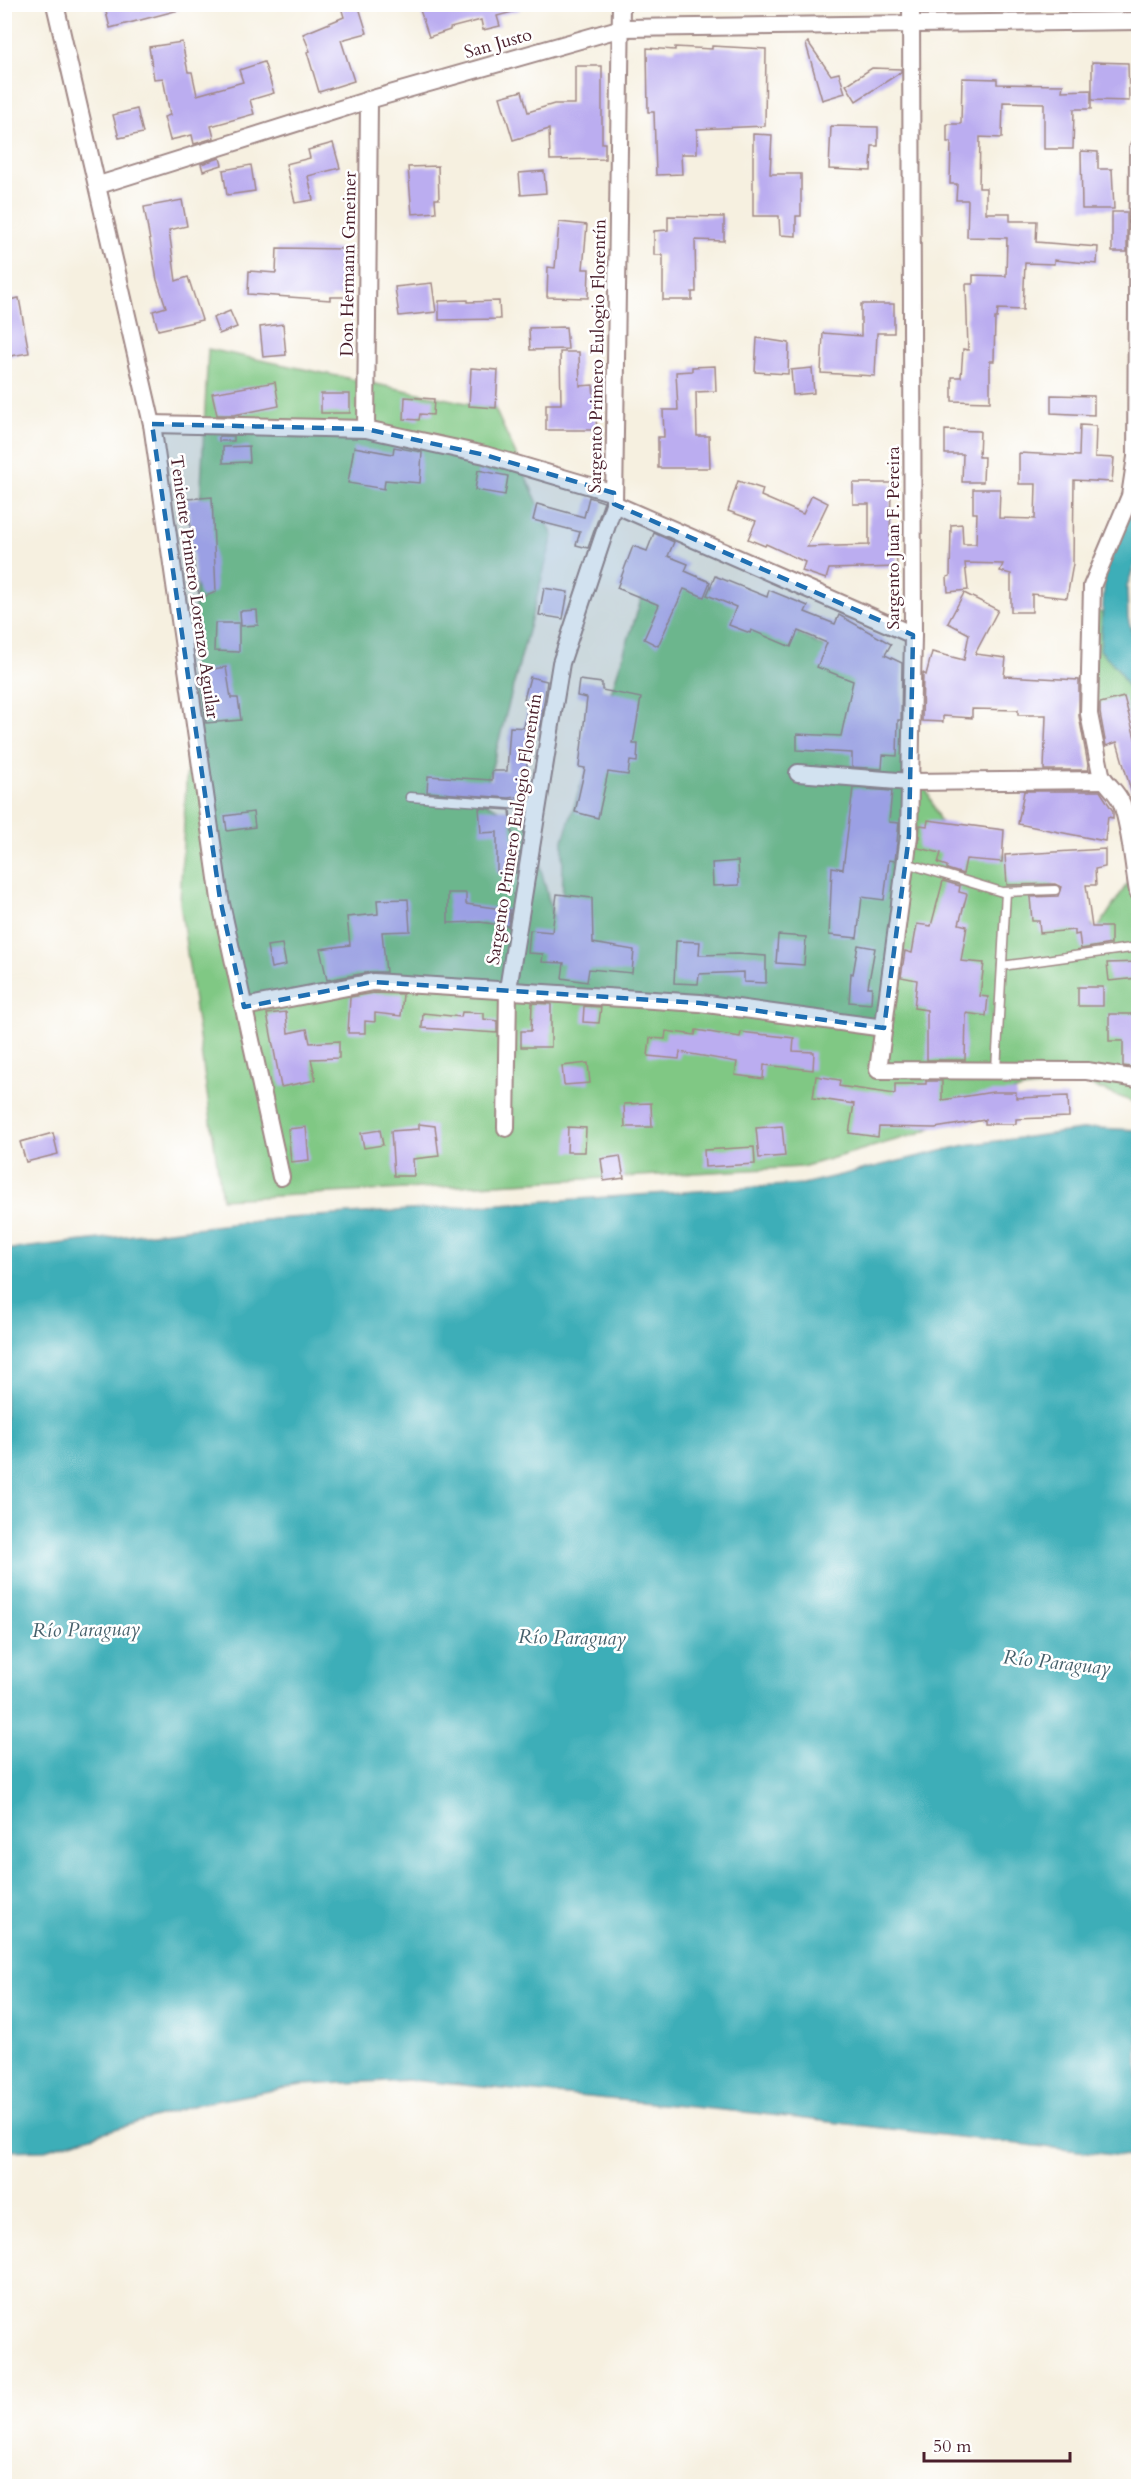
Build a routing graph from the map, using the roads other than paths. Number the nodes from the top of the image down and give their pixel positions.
1 (55, 4) edge
2 (621, 4) edge
3 (911, 4) edge
4 (1138, 21) edge
5 (911, 24) junction
6 (622, 28) junction
7 (369, 100) junction
8 (1138, 148) edge
9 (99, 185) junction
10 (152, 424) junction
11 (366, 429) junction
12 (614, 498) junction
13 (913, 635) junction
14 (798, 773) dead end
15 (1104, 780) junction
16 (910, 782) junction
17 (410, 797) dead end
18 (538, 806) junction
19 (906, 863) junction
20 (1055, 890) dead end
21 (1006, 892) junction
22 (1138, 892) edge
23 (1138, 947) edge
24 (1002, 966) junction
25 (508, 989) junction
26 (243, 1007) junction
27 (884, 1028) junction
28 (996, 1070) junction
29 (1138, 1079) edge
30 (506, 1128) dead end
31 (281, 1177) dead end

1 - 9 street, Teniente Primero Lorenzo Aguilar
2 - 6 street, Sargento Primero Eulogio Florentín
3 - 5 street, Sargento Juan F. Pereira
4 - 5 street, San Justo
5 - 6 street, San Justo
5 - 13 street, Sargento Juan F. Pereira
6 - 7 street, San Justo
6 - 12 street, Sargento Primero Eulogio Florentín
7 - 9 street, San Justo
7 - 11 street, Don Hermann Gmeiner
8 - 15 street
9 - 10 street, Teniente Primero Lorenzo Aguilar
10 - 11 street
10 - 26 street, Teniente Primero Lorenzo Aguilar
11 - 12 street
12 - 13 street
12 - 18 street, Sargento Primero Eulogio Florentín
13 - 16 street, Sargento Juan F. Pereira
14 - 16 street
15 - 16 street
15 - 22 street
16 - 19 street, Sargento Juan F. Pereira
17 - 18 lane
18 - 25 street, Sargento Primero Eulogio Florentín
19 - 21 lane
19 - 27 street, Sargento Juan F. Pereira
20 - 21 lane
21 - 24 lane
23 - 24 lane
24 - 28 lane
25 - 26 street
25 - 27 street
25 - 30 street, Sargento Primero Eulogio Florentín
26 - 31 street, Teniente Primero Lorenzo Aguilar
27 - 28 street, Sargento Juan F. Pereira
28 - 29 street

